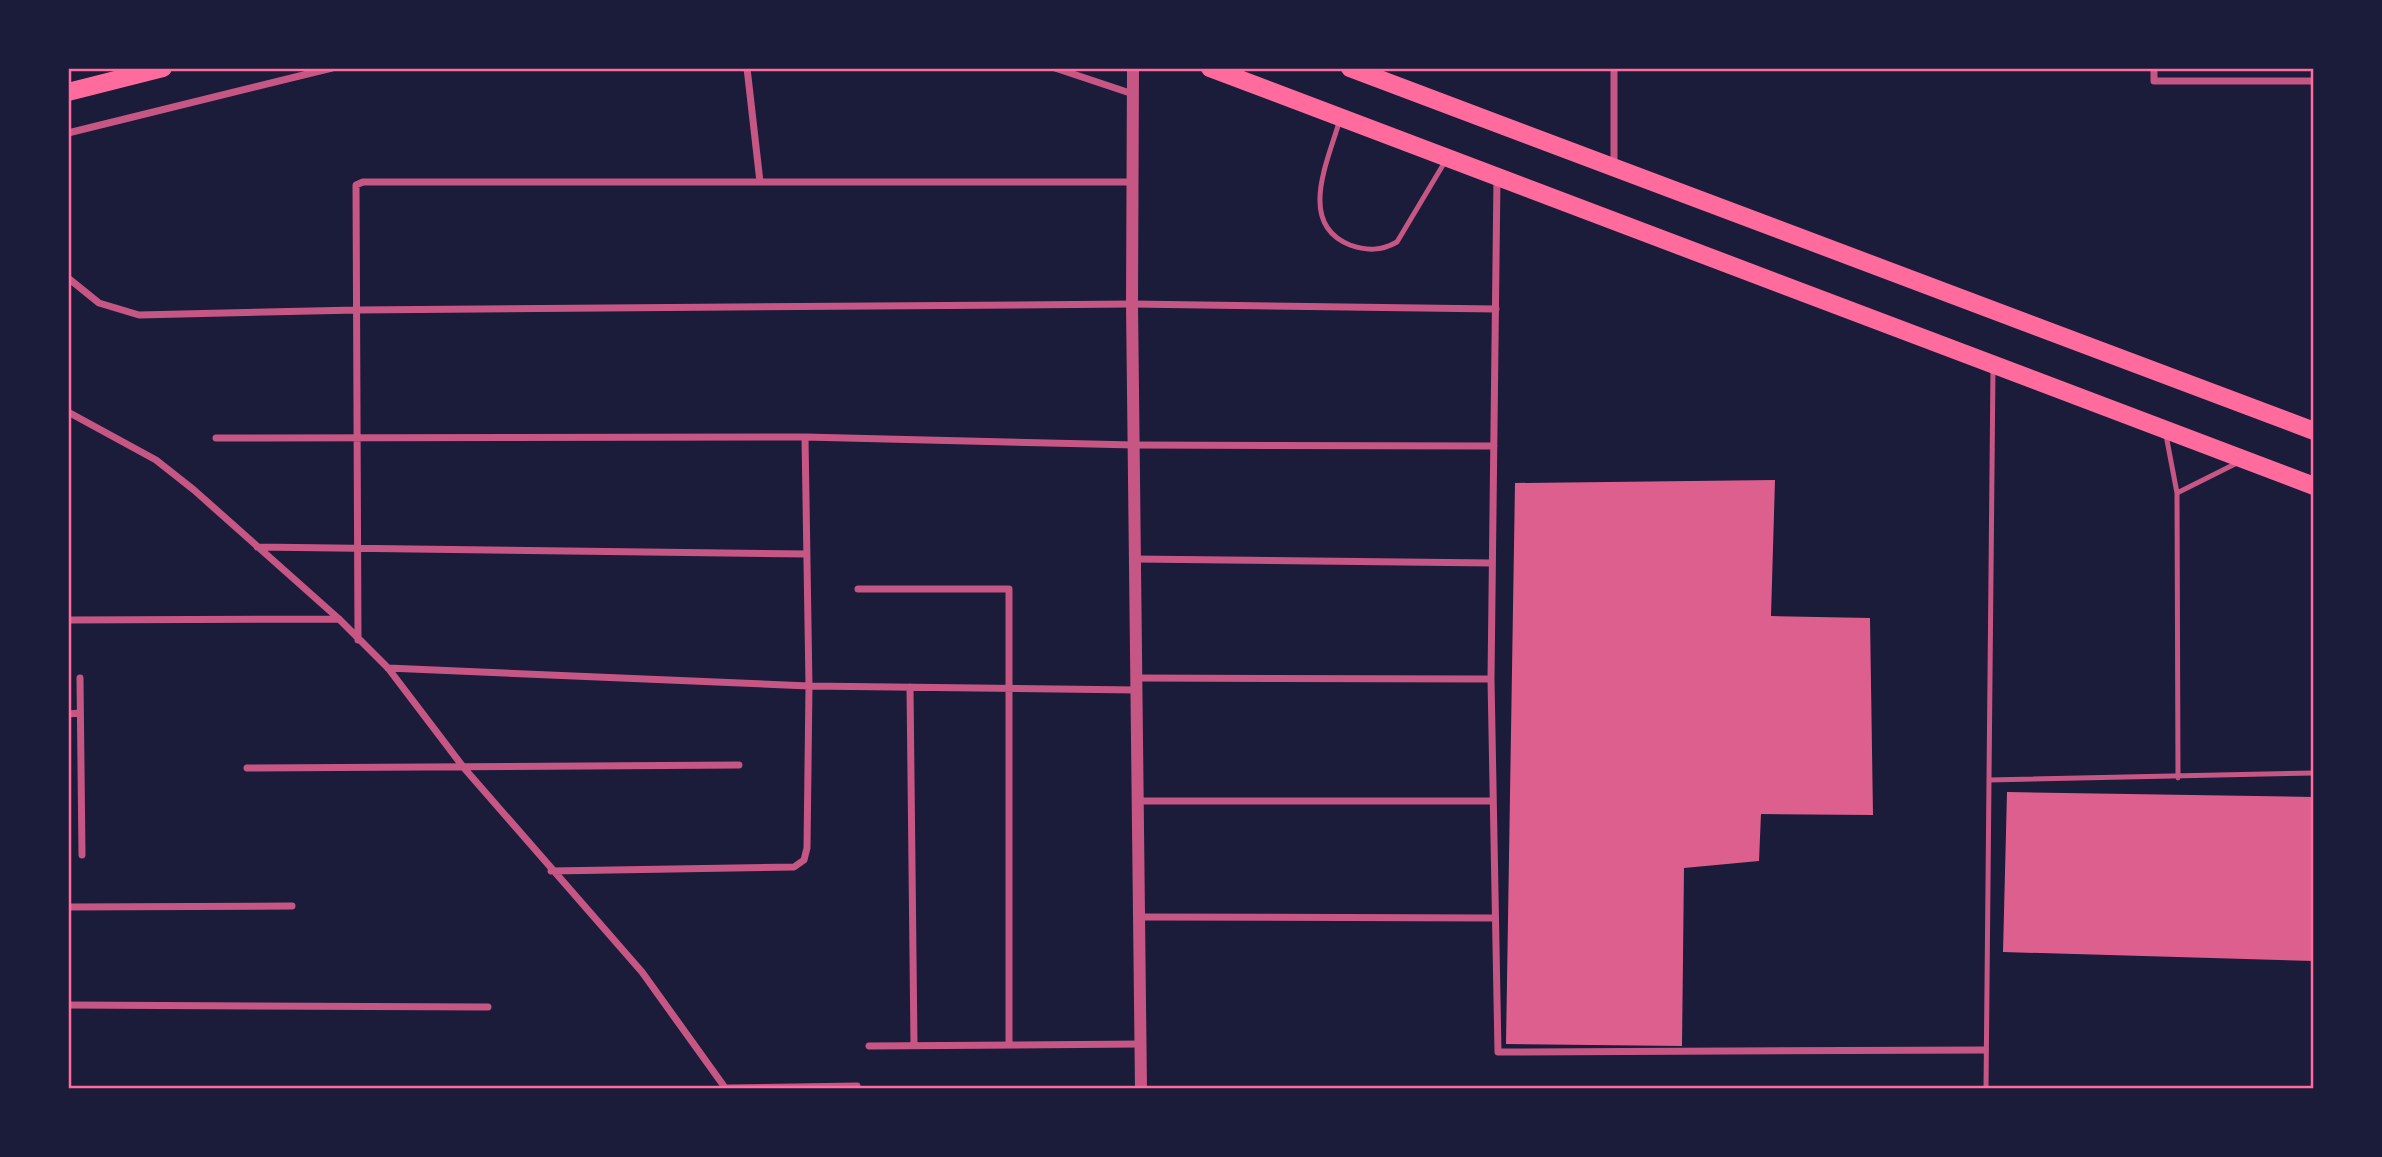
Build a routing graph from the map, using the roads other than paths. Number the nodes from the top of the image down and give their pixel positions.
1 (163, 68) edge
2 (332, 68) edge
3 (747, 68) edge
4 (1055, 68) edge
5 (1133, 68) edge
6 (1210, 68) edge
7 (1350, 68) edge
8 (1614, 68) edge
9 (2154, 68) edge
10 (2314, 81) edge
11 (68, 92) edge
12 (1133, 94) junction
13 (1340, 118) junction
14 (68, 133) edge
15 (1447, 158) junction
16 (1614, 165) junction
17 (1497, 176) junction
18 (760, 182) junction
19 (1133, 182) junction
20 (68, 278) edge
21 (1132, 304) junction
22 (1496, 309) junction
23 (357, 310) junction
24 (1993, 364) junction
25 (68, 412) edge
26 (2164, 429) junction
27 (2314, 431) edge
28 (359, 437) junction
29 (805, 437) junction
30 (216, 438) dead end
31 (1134, 445) junction
32 (1494, 446) junction
33 (2245, 459) junction
34 (2314, 485) edge
35 (2177, 493) junction
36 (257, 547) junction
37 (358, 548) junction
38 (807, 554) junction
39 (1135, 558) junction
40 (1492, 563) junction
41 (858, 589) dead end
42 (340, 619) junction
43 (68, 620) edge
44 (358, 640) junction
45 (388, 668) junction
46 (80, 678) dead end
47 (1491, 679) junction
48 (1137, 684) junction
49 (809, 686) junction
50 (910, 687) junction
51 (1009, 688) junction
52 (68, 713) edge
53 (80, 713) junction
54 (739, 765) dead end
55 (247, 768) dead end
56 (464, 768) junction
57 (2314, 773) edge
58 (2178, 778) junction
59 (1989, 780) junction
60 (1138, 801) junction
61 (1493, 801) junction
62 (82, 855) dead end
63 (551, 871) junction
64 (292, 906) dead end
65 (68, 907) edge
66 (1139, 917) junction
67 (1495, 918) junction
68 (68, 1006) edge
69 (488, 1007) dead end
70 (1141, 1044) junction
71 (914, 1045) junction
72 (1009, 1045) junction
73 (869, 1046) dead end
74 (1985, 1050) junction
75 (856, 1086) dead end
76 (726, 1088) edge
77 (1141, 1089) edge
78 (1986, 1089) edge

1 - 11 highway
2 - 14 street
3 - 18 street
4 - 12 street
5 - 12 street
6 - 13 highway
7 - 16 highway
8 - 16 street
9 - 10 street
12 - 19 street
13 - 15 highway
13 - 15 lane
15 - 17 highway
16 - 27 highway
17 - 22 street
17 - 24 highway
18 - 19 street
18 - 23 street
19 - 21 street
20 - 23 street
21 - 22 street
21 - 23 street
21 - 31 street
22 - 32 street
23 - 28 street
24 - 26 highway
24 - 59 lane
25 - 36 street
26 - 33 highway
26 - 35 lane
28 - 29 street
28 - 30 street
28 - 37 street
29 - 31 street
29 - 38 street
31 - 32 street
31 - 39 street
32 - 40 street
33 - 34 highway
33 - 35 lane
35 - 58 lane
36 - 37 street
36 - 42 street
37 - 38 street
37 - 44 street
38 - 49 street
39 - 40 street
39 - 48 street
40 - 47 street
41 - 51 street
42 - 43 street
42 - 44 street
44 - 45 street
45 - 49 street
45 - 56 street
46 - 53 street
47 - 48 street
47 - 61 street
48 - 51 street
48 - 60 street
49 - 50 street
49 - 63 street
50 - 51 street
50 - 71 street
51 - 72 street
52 - 53 street
53 - 62 street
54 - 56 street
55 - 56 street
56 - 63 street
57 - 58 lane
58 - 59 lane
59 - 74 lane
60 - 61 street
60 - 66 street
61 - 67 street
63 - 76 street
64 - 65 street
66 - 67 street
66 - 70 street
67 - 74 street
68 - 69 street
70 - 72 street
70 - 77 street
71 - 72 street
71 - 73 street
74 - 78 lane
75 - 76 street

